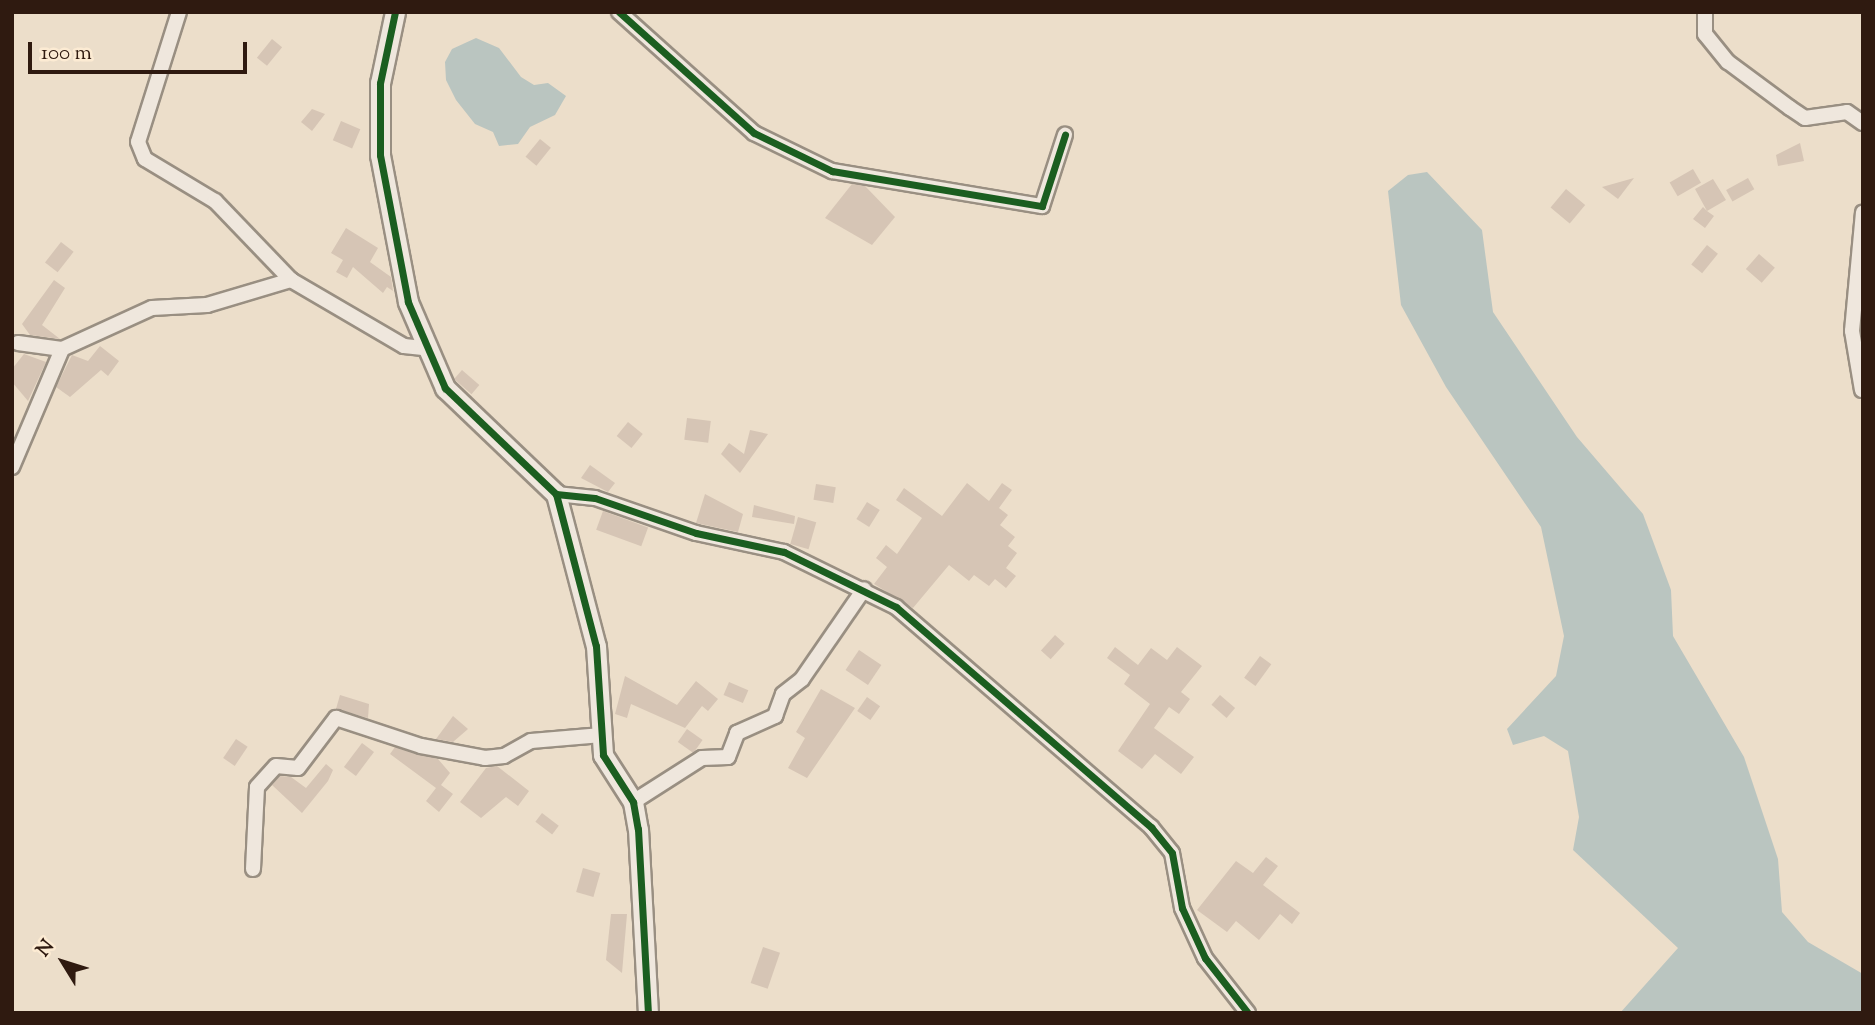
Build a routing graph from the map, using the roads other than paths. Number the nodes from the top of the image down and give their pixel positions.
1 (179, 12) edge
2 (394, 12) edge
3 (619, 12) edge
4 (1705, 12) edge
5 (1863, 123) edge
6 (1065, 135) dead end
7 (1863, 213) edge
8 (291, 280) junction
9 (18, 342) dead end
10 (423, 348) junction
11 (62, 349) junction
12 (1862, 390) edge
13 (12, 467) edge
14 (556, 494) junction
15 (864, 589) junction
16 (602, 735) junction
17 (633, 802) junction
18 (253, 869) dead end
19 (648, 1013) edge
20 (1248, 1013) edge

1 - 8 street
2 - 10 street
3 - 6 street
4 - 5 street
7 - 12 street
8 - 10 street
8 - 11 street
9 - 11 street
10 - 14 street
11 - 13 street
14 - 15 street
14 - 16 street
15 - 17 street
15 - 20 street
16 - 17 street
16 - 18 street
17 - 19 street

